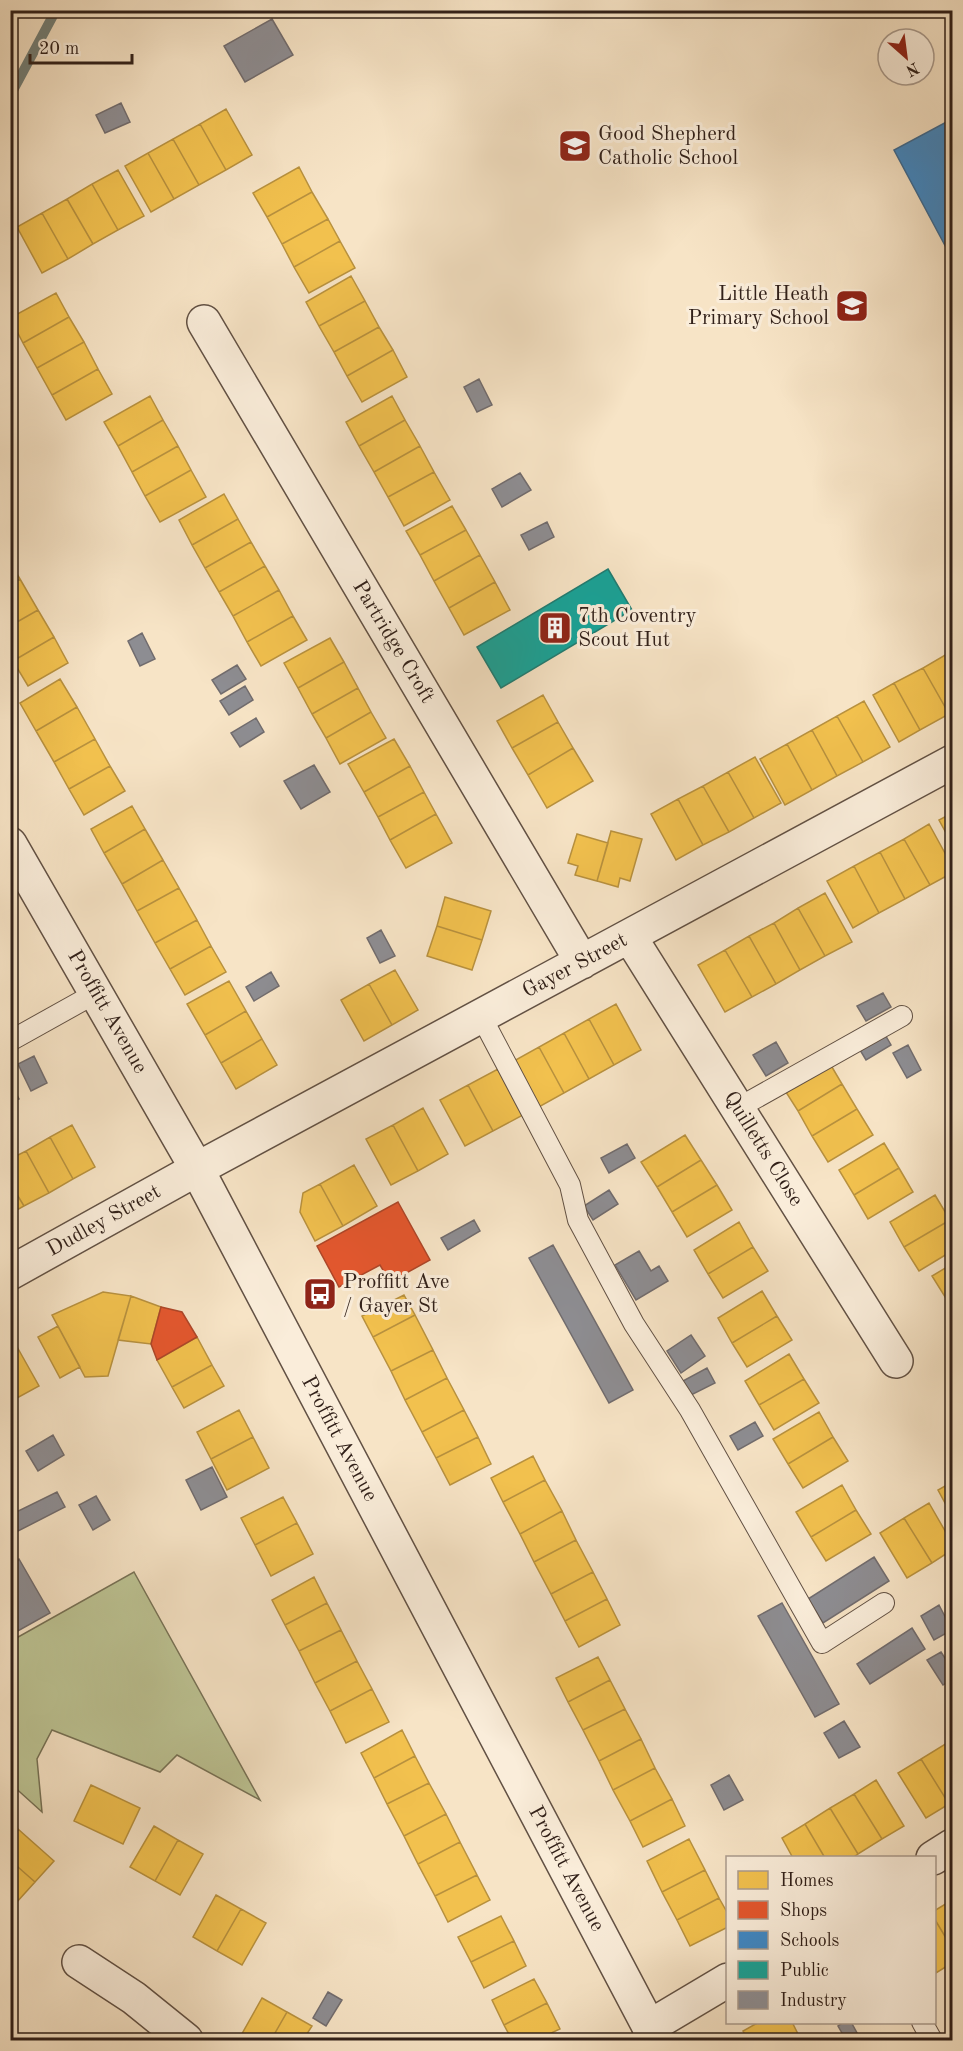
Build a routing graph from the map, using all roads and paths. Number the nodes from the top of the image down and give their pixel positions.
1 (204, 322) dead end
2 (952, 762) edge
3 (10, 844) edge
4 (630, 937) junction
5 (582, 962) junction
6 (96, 993) junction
7 (481, 1016) junction
8 (902, 1016) dead end
9 (10, 1041) edge
10 (738, 1108) junction
11 (197, 1169) junction
12 (10, 1273) edge
13 (896, 1361) dead end
14 (884, 1603) dead end
15 (952, 1846) edge
16 (935, 1856) edge
17 (79, 1962) dead end
18 (726, 1981) edge
19 (923, 2024) edge
20 (652, 2034) edge
21 (186, 2040) edge
22 (932, 2040) edge

1 - 5 street, Partridge Croft
2 - 4 street, Gayer Street
3 - 6 street, Proffitt Avenue
4 - 5 street, Gayer Street
4 - 10 street, Quilletts Close
5 - 7 street, Gayer Street
6 - 9 lane
6 - 11 street, Proffitt Avenue
7 - 11 street, Gayer Street
7 - 14 lane
8 - 10 lane
10 - 13 street, Quilletts Close
11 - 12 street, Dudley Street
11 - 20 street, Proffitt Avenue
15 - 16 street
17 - 21 street
18 - 20 street
19 - 22 lane

